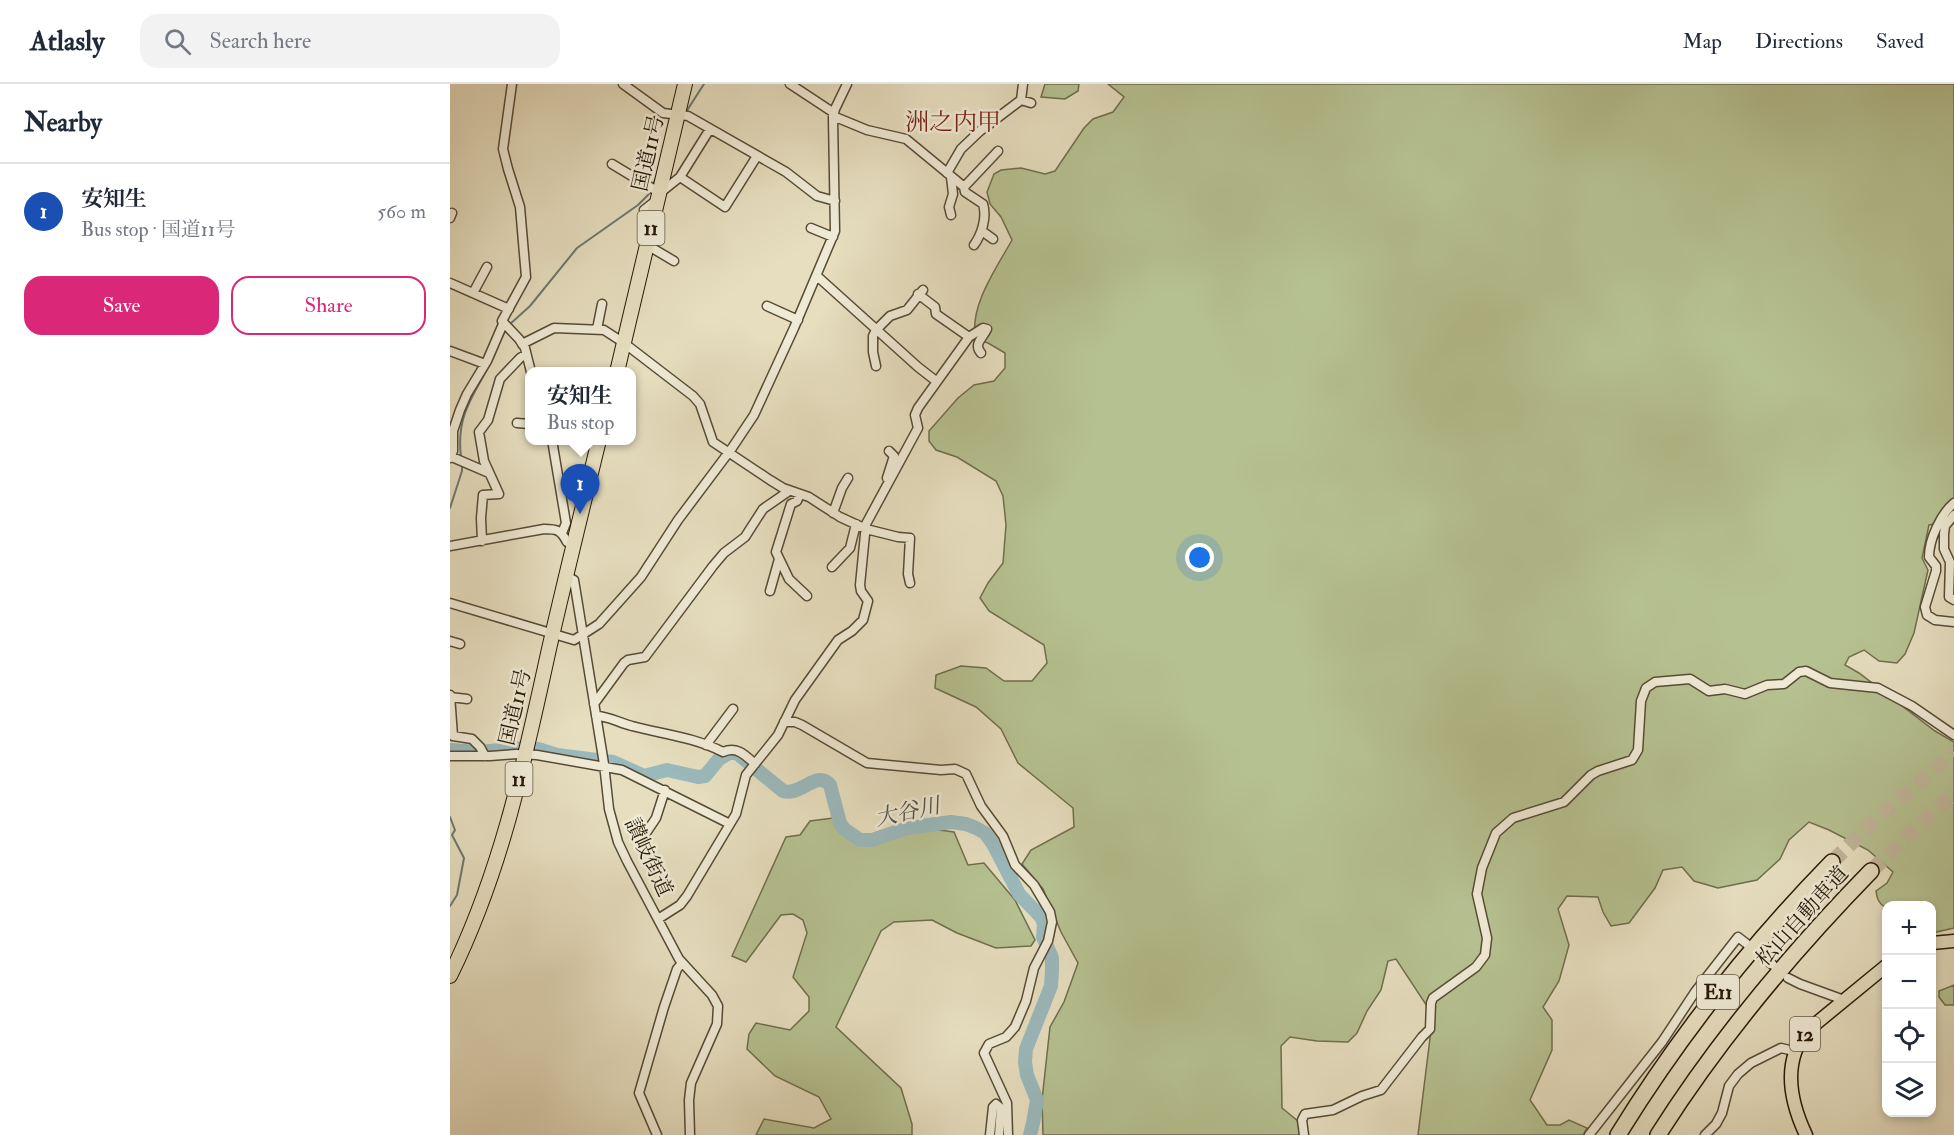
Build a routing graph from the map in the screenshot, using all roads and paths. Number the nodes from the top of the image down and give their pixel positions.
1 (512, 84) edge
2 (623, 84) edge
3 (686, 84) edge
4 (790, 84) edge
5 (847, 84) edge
6 (1023, 84) edge
7 (1021, 100) junction
8 (1031, 103) dead end
9 (834, 115) junction
10 (678, 116) junction
11 (710, 129) junction
12 (998, 151) dead end
13 (757, 156) junction
14 (612, 164) dead end
15 (949, 175) junction
16 (680, 177) junction
17 (964, 187) junction
18 (659, 196) junction
19 (835, 201) junction
20 (644, 210) dead end
21 (951, 215) dead end
22 (811, 228) dead end
23 (982, 231) junction
24 (833, 237) junction
25 (993, 239) dead end
26 (647, 245) junction
27 (974, 245) dead end
28 (674, 261) dead end
29 (487, 267) dead end
30 (817, 276) junction
31 (450, 283) edge
32 (474, 293) junction
33 (602, 304) dead end
34 (767, 306) dead end
35 (509, 309) junction
36 (798, 320) junction
37 (503, 324) junction
38 (597, 329) junction
39 (876, 330) junction
40 (969, 337) junction
41 (624, 343) junction
42 (522, 344) junction
43 (450, 351) edge
44 (981, 353) dead end
45 (526, 354) junction
46 (485, 364) junction
47 (876, 366) dead end
48 (530, 367) edge
49 (618, 367) edge
50 (936, 381) junction
51 (517, 423) dead end
52 (525, 424) edge
53 (553, 445) edge
54 (599, 445) edge
55 (729, 452) junction
56 (889, 452) dead end
57 (451, 457) edge
58 (489, 473) junction
59 (848, 478) dead end
60 (888, 482) junction
61 (789, 490) junction
62 (800, 494) junction
63 (1954, 504) edge
64 (833, 513) junction
65 (1954, 515) edge
66 (856, 524) junction
67 (866, 529) junction
68 (562, 532) junction
69 (482, 541) junction
70 (573, 543) junction
71 (450, 546) edge
72 (843, 556) junction
73 (779, 559) junction
74 (862, 564) junction
75 (832, 567) dead end
76 (566, 576) junction
77 (910, 583) dead end
78 (770, 591) dead end
79 (807, 596) dead end
80 (1954, 600) edge
81 (450, 603) edge
82 (1954, 622) edge
83 (583, 633) junction
84 (552, 634) junction
85 (450, 641) edge
86 (460, 644) dead end
87 (450, 696) edge
88 (467, 699) dead end
89 (594, 704) junction
90 (733, 709) dead end
91 (596, 716) junction
92 (784, 722) junction
93 (1954, 735) edge
94 (706, 745) junction
95 (526, 754) junction
96 (450, 756) edge
97 (485, 756) junction
98 (604, 762) junction
99 (755, 764) junction
100 (665, 790) junction
101 (730, 824) junction
102 (646, 833) dead end
103 (1832, 861) tunnel mouth
104 (1871, 871) tunnel mouth
105 (658, 919) junction
106 (1954, 941) edge
107 (1936, 943) edge
108 (1747, 944) dead end
109 (1761, 956) dead end
110 (682, 963) junction
111 (1773, 965) dead end
112 (1882, 970) edge
113 (450, 975) edge
114 (1788, 978) dead end
115 (1844, 1000) junction
116 (1794, 1051) junction
117 (657, 1135) edge
118 (690, 1135) edge
119 (990, 1135) edge
120 (999, 1135) edge
121 (1008, 1135) edge
122 (1304, 1135) edge
123 (1589, 1135) edge
124 (1618, 1135) edge
125 (1658, 1135) edge
126 (1705, 1135) edge
127 (1806, 1135) edge

1 - 35 street
2 - 10 street
3 - 10 highway, 国道11号 / 11
4 - 9 street
5 - 9 street
6 - 7 street
7 - 8 street
7 - 15 street
9 - 15 street
9 - 19 street
10 - 11 street
10 - 18 highway, 国道11号 / 11
11 - 13 street
11 - 16 street
12 - 17 street
13 - 16 street
13 - 19 street
14 - 18 street
15 - 17 street
15 - 21 street
16 - 18 street
17 - 23 street
18 - 20 street
18 - 26 highway, 国道11号 / 11
19 - 24 street
22 - 24 street
23 - 25 street
23 - 27 street
24 - 30 street
26 - 28 street
26 - 41 highway, 国道11号 / 11
29 - 32 street
30 - 36 street
30 - 39 street
31 - 32 street
32 - 35 street
33 - 38 street
34 - 36 street
35 - 37 street
36 - 55 street
37 - 42 street
37 - 46 street
38 - 41 street
38 - 42 street
39 - 40 street
39 - 47 street
39 - 50 street
40 - 44 street
40 - 50 street
41 - 49 highway, 国道11号 / 11
41 - 55 street
42 - 45 street
43 - 46 street
45 - 48 street
45 - 58 street
46 - 57 street
50 - 60 street
51 - 52 street
53 - 68 street
54 - 70 highway, 国道11号 / 11
55 - 61 street
55 - 83 street
56 - 60 street
57 - 58 street
58 - 69 street
59 - 64 street
60 - 67 street
61 - 62 street
61 - 89 street
62 - 64 street
62 - 73 street
63 - 82 street
64 - 66 street
65 - 80 street
66 - 67 street
66 - 72 street
67 - 74 street
67 - 77 street
68 - 69 street
68 - 70 street
69 - 71 street
70 - 76 highway, 国道11号 / 11
72 - 74 street
72 - 75 street
73 - 78 street
73 - 79 street
74 - 92 street
76 - 83 street, 讃岐街道
76 - 84 highway, 国道11号 / 11
81 - 84 street
83 - 84 street
83 - 89 street, 讃岐街道
84 - 95 highway, 国道11号 / 11
85 - 86 street
87 - 88 street
87 - 97 street
89 - 91 street, 讃岐街道
90 - 94 street
91 - 94 street
91 - 98 street, 讃岐街道
92 - 99 street
92 - 121 street
93 - 122 street
94 - 99 street
95 - 97 street
95 - 98 street
95 - 113 highway, 国道11号 / 11
96 - 97 street
98 - 100 street
98 - 105 street, 讃岐街道
99 - 101 street
100 - 101 street
100 - 102 street
101 - 105 street
103 - 124 highway, 松山自動車道 / E11
104 - 125 highway, 松山自動車道 / E11
105 - 110 street, 讃岐街道
106 - 107 main road
108 - 123 street
109 - 111 street
110 - 117 street
110 - 118 street, 讃岐街道
112 - 115 main road, 12
114 - 115 street
115 - 116 main road, 12
116 - 126 street
116 - 127 main road, 12
119 - 120 street

